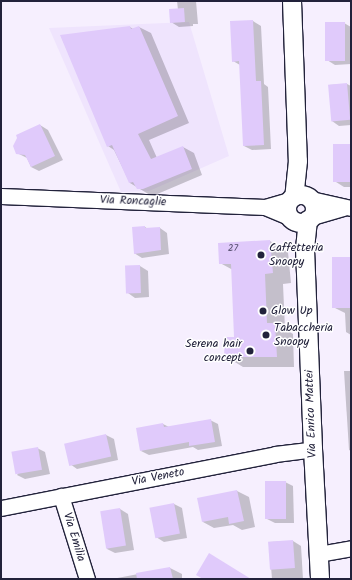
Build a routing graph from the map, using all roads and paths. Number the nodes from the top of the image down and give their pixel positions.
1 (292, 1) edge
2 (1, 196) edge
3 (349, 208) edge
4 (301, 209) junction
5 (312, 449) junction
6 (60, 496) junction
7 (2, 504) edge
8 (351, 548) edge
9 (318, 554) junction
10 (87, 579) edge
11 (320, 579) edge

1 - 4 street
2 - 4 street, Via Roncaglie
3 - 4 street
4 - 5 street, Via Enrico Mattei
5 - 6 street, Via Veneto
5 - 9 street, Via Enrico Mattei
6 - 7 street, Via Veneto
6 - 10 street, Via Emilia
8 - 9 street
9 - 11 street, Via Enrico Mattei

